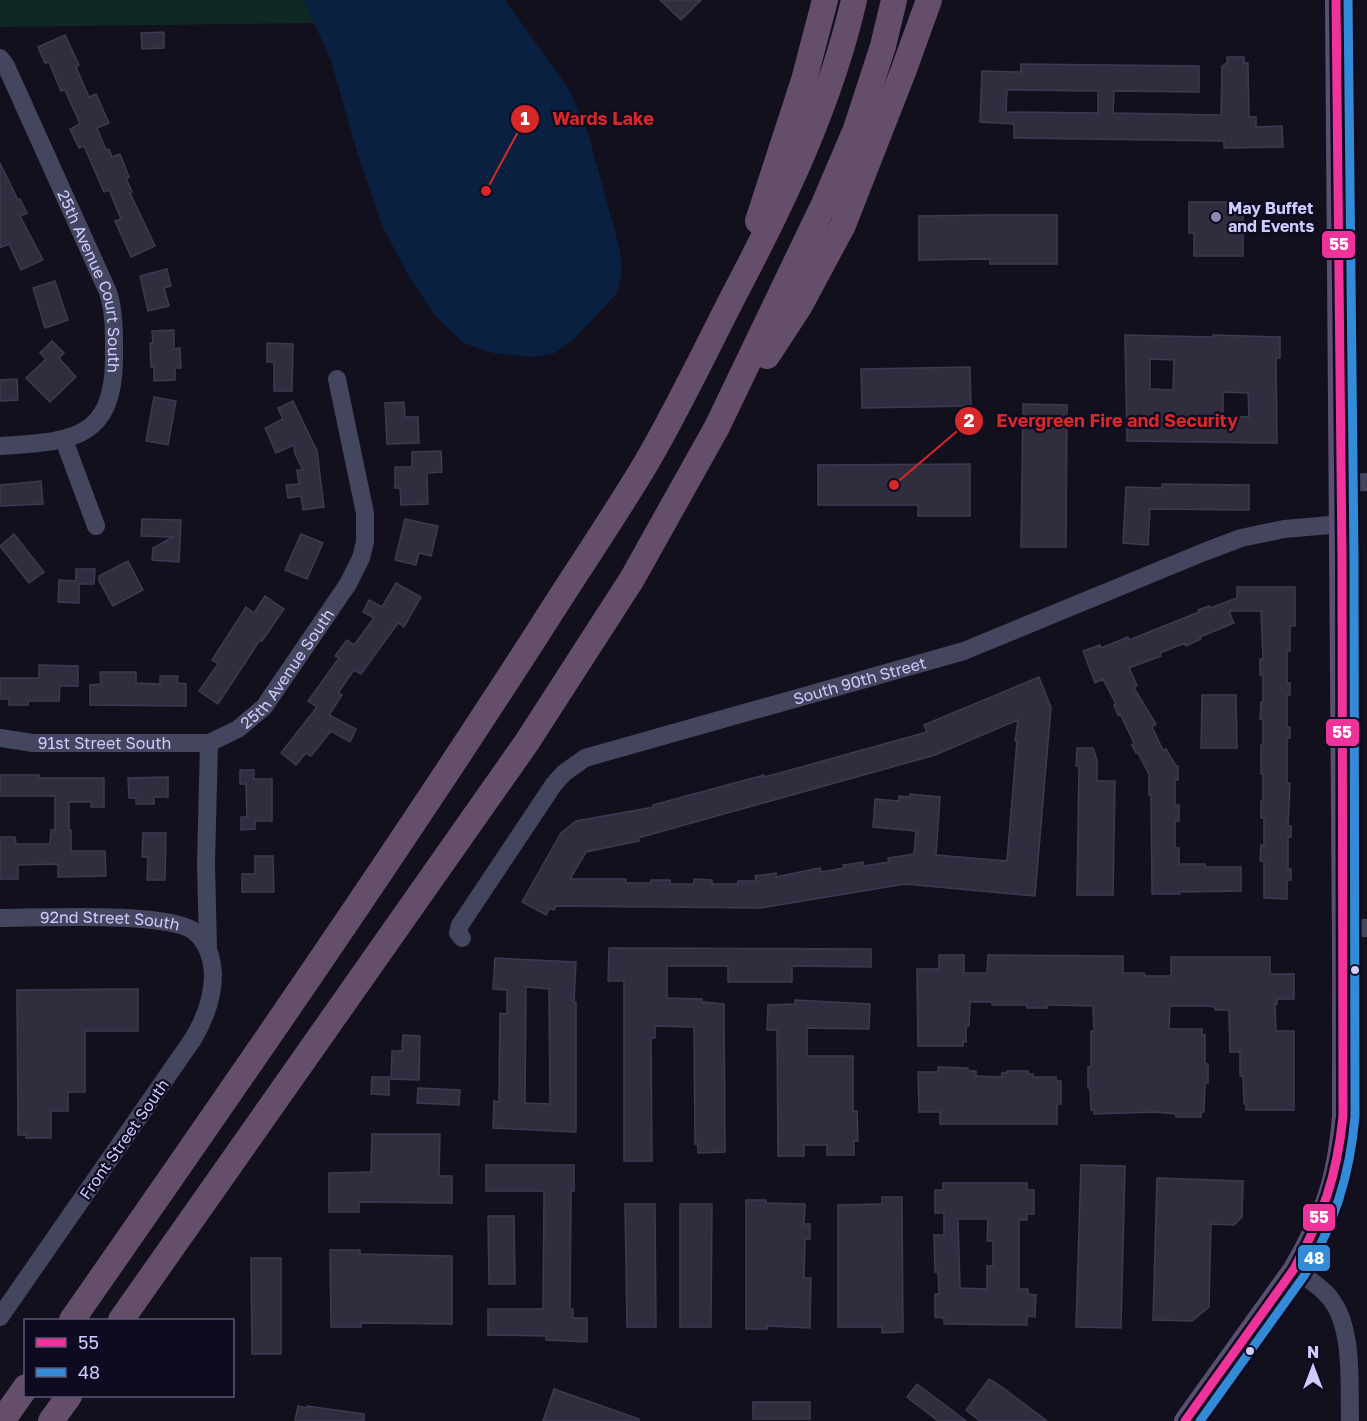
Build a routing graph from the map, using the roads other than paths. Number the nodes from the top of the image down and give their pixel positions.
1 (825, 0) edge
2 (854, 0) edge
3 (894, 0) edge
4 (929, 0) edge
5 (1336, 0) edge
6 (0, 58) edge
7 (734, 296) junction
8 (338, 379) dead end
9 (717, 427) junction
10 (64, 440) junction
11 (0, 446) edge
12 (1342, 483) junction
13 (1367, 483) edge
14 (1342, 525) junction
15 (96, 526) dead end
16 (0, 738) edge
17 (209, 743) junction
18 (0, 918) edge
19 (1343, 928) junction
20 (1367, 928) edge
21 (462, 938) dead end
22 (208, 948) junction
23 (1294, 1269) junction
24 (0, 1317) edge
25 (73, 1319) edge
26 (122, 1319) edge
27 (24, 1390) edge
28 (68, 1397) edge
29 (2, 1421) edge
30 (51, 1421) edge
31 (1185, 1421) edge
32 (1350, 1421) edge

1 - 7 highway
2 - 7 highway
3 - 9 highway
4 - 9 highway
5 - 12 main road
6 - 10 street, 25th Avenue Court South
7 - 25 highway
8 - 17 street, 25th Avenue South
9 - 26 highway
10 - 11 street
10 - 15 street
12 - 13 street
12 - 14 main road
14 - 19 main road
14 - 21 street, South 90th Street
16 - 17 street, 91st Street South
17 - 22 street
18 - 22 street, 92nd Street South
19 - 20 street
19 - 23 main road
22 - 24 street, Front Street South
23 - 31 main road
23 - 32 street
27 - 29 highway
28 - 30 highway

